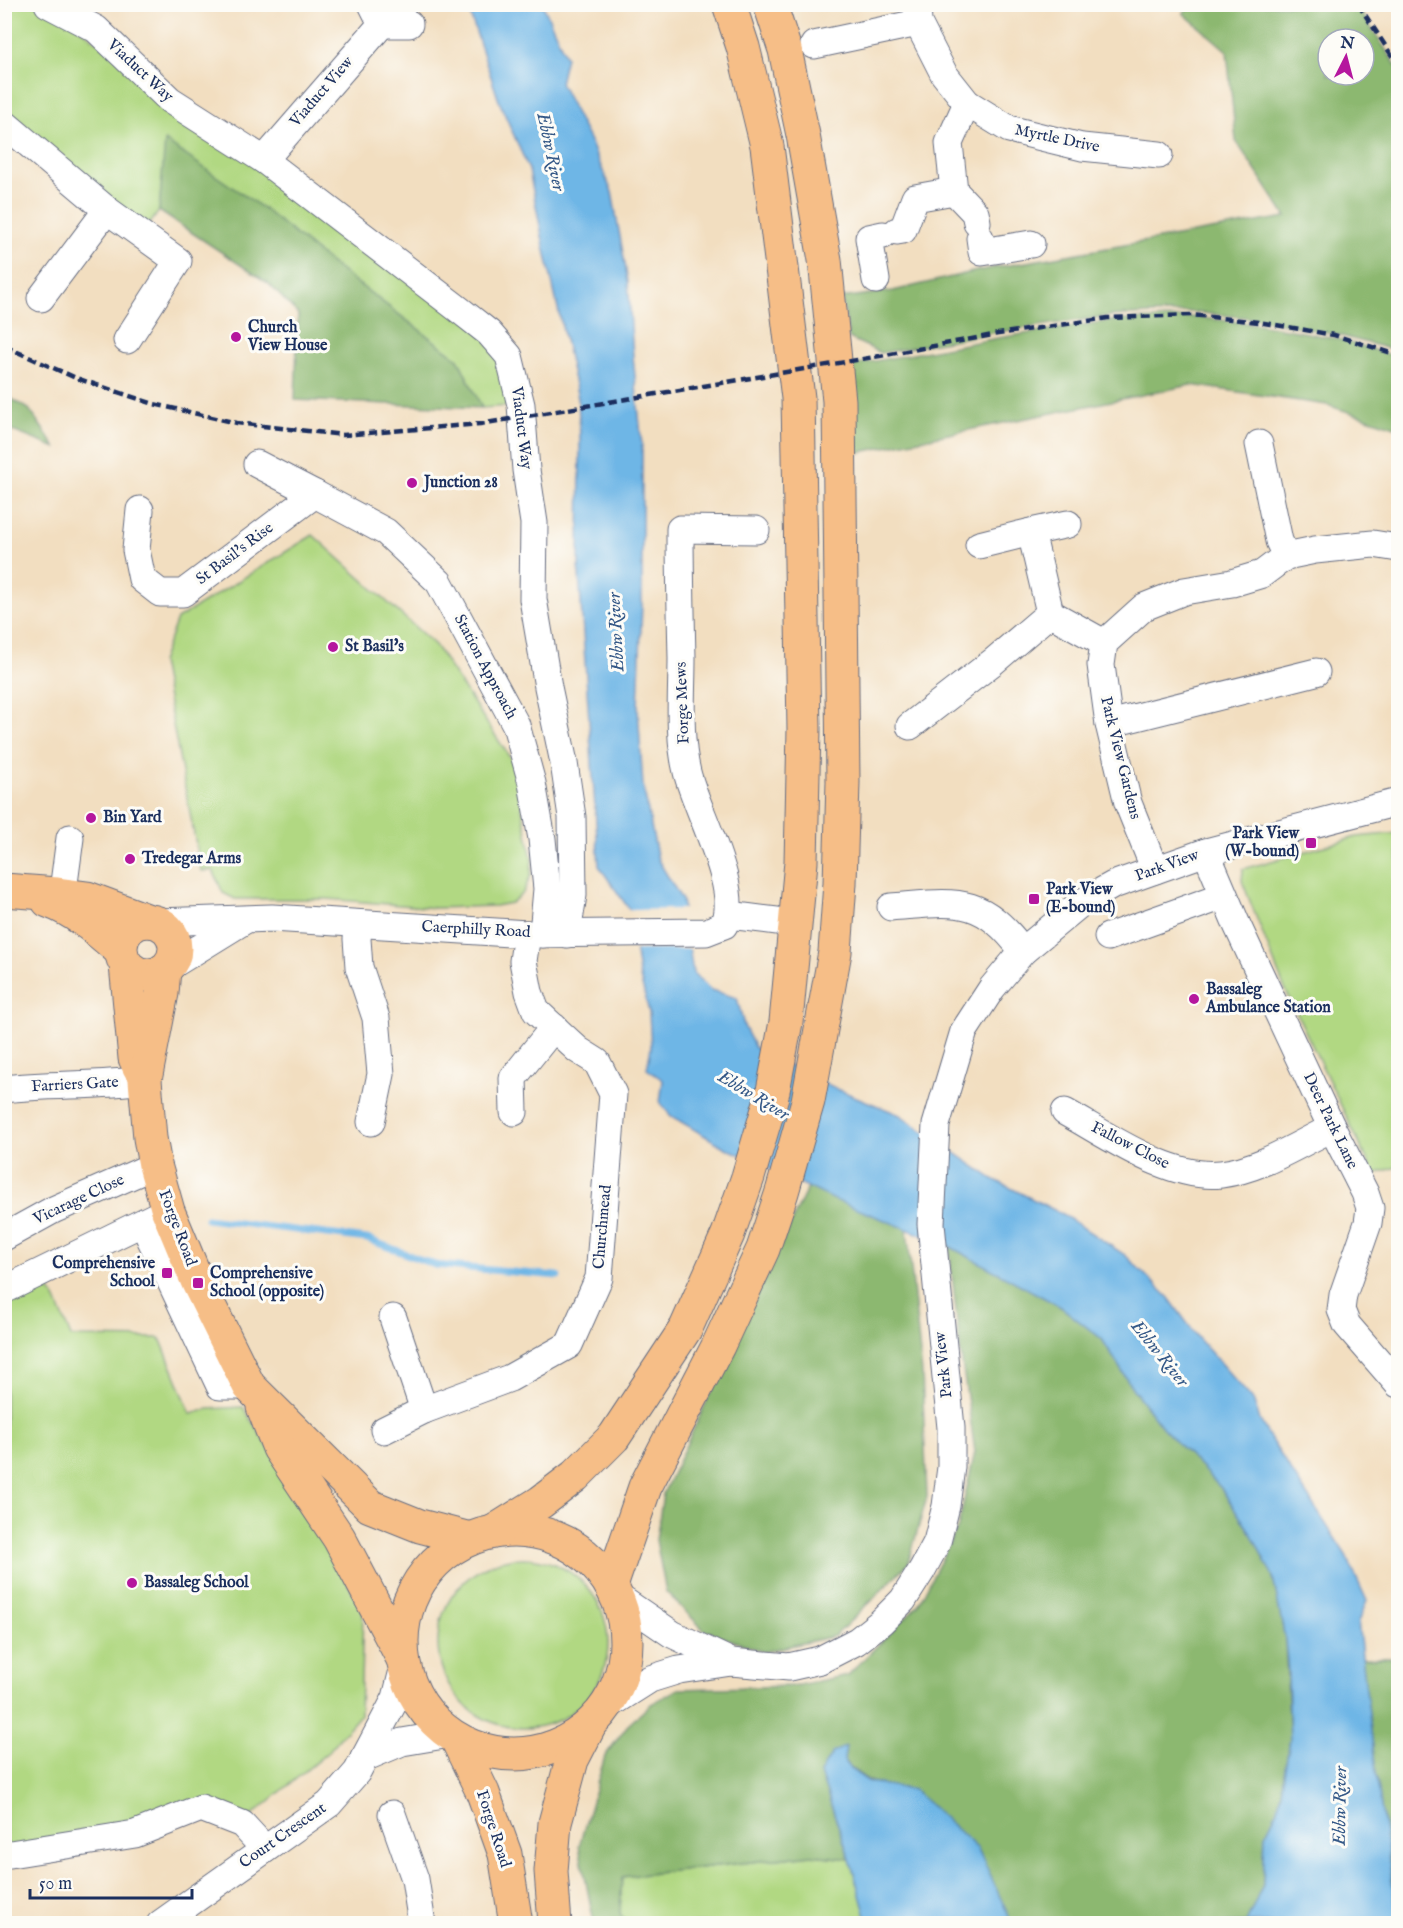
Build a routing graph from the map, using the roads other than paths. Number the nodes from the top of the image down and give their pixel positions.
1 (48, 4) edge
2 (729, 4) edge
3 (770, 4) edge
4 (377, 14) edge
5 (917, 14) edge
6 (409, 24) dead end
7 (814, 45) dead end
8 (967, 103) junction
9 (4, 123) edge
10 (1159, 155) dead end
11 (264, 160) junction
12 (954, 191) junction
13 (108, 210) junction
14 (1031, 244) dead end
15 (876, 280) dead end
16 (41, 298) dead end
17 (127, 340) dead end
18 (1259, 444) dead end
19 (257, 464) dead end
20 (315, 494) junction
21 (141, 510) dead end
22 (1068, 524) dead end
23 (756, 530) dead end
24 (1031, 532) junction
25 (979, 545) dead end
26 (1398, 548) edge
27 (1286, 556) junction
28 (1050, 613) junction
29 (1104, 643) junction
30 (1316, 672) dead end
31 (1109, 724) junction
32 (910, 726) dead end
33 (1398, 802) edge
34 (70, 838) dead end
35 (1206, 852) junction
36 (1155, 870) junction
37 (14, 892) edge
38 (1223, 896) junction
39 (62, 900) junction
40 (891, 907) dead end
41 (729, 915) junction
42 (246, 919) junction
43 (154, 922) junction
44 (359, 924) junction
45 (784, 928) junction
46 (556, 934) junction
47 (1108, 938) dead end
48 (1023, 951) junction
49 (123, 957) junction
50 (164, 970) junction
51 (554, 1027) junction
52 (145, 1080) junction
53 (4, 1089) edge
54 (514, 1112) dead end
55 (1065, 1112) dead end
56 (371, 1122) dead end
57 (1332, 1128) junction
58 (155, 1165) junction
59 (155, 1217) junction
60 (4, 1237) edge
61 (4, 1290) edge
62 (393, 1318) dead end
63 (1398, 1383) edge
64 (254, 1392) junction
65 (424, 1410) junction
66 (384, 1430) dead end
67 (481, 1536) junction
68 (613, 1590) junction
69 (403, 1662) junction
70 (731, 1662) junction
71 (598, 1715) junction
72 (453, 1737) junction
73 (364, 1758) junction
74 (392, 1814) dead end
75 (265, 1849) junction
76 (4, 1855) edge
77 (160, 1923) edge
78 (422, 1923) edge
79 (516, 1923) edge
80 (555, 1923) edge

1 - 11 street, Viaduct Way
2 - 45 main road
3 - 68 main road
4 - 6 street, Viaduct View
4 - 11 street, Viaduct View
5 - 7 street
5 - 8 street, Myrtle Drive
8 - 10 street, Myrtle Drive
8 - 12 street
9 - 13 street
11 - 46 street, Viaduct Way
12 - 14 street
12 - 15 street
13 - 16 street
13 - 17 street
18 - 27 street
19 - 20 street, Station Approach
20 - 21 street, St Basil's Rise
20 - 46 street, Station Approach
22 - 24 street
23 - 41 street, Forge Mews
24 - 25 street
24 - 28 street
26 - 27 street
27 - 29 street
28 - 29 street
28 - 32 street
29 - 31 street, Park View Gardens
30 - 31 street
31 - 36 street, Park View Gardens
33 - 35 street, Park View
34 - 39 street
35 - 36 street, Park View
35 - 38 street, Deer Park Lane
36 - 48 street, Park View
37 - 39 main road, Caerphilly Road
38 - 47 street
38 - 57 street, Deer Park Lane
39 - 43 main road, Caerphilly Road
39 - 49 main road, Caerphilly Road
40 - 48 street
41 - 45 street
41 - 46 street, Caerphilly Road
42 - 43 street, Caerphilly Road
42 - 44 street, Caerphilly Road
42 - 50 street, Caerphilly Road
43 - 49 main road, Caerphilly Road
43 - 50 main road
44 - 46 street, Caerphilly Road
44 - 56 street
45 - 67 main road
46 - 51 street, Churchmead
48 - 70 street, Park View
49 - 50 main road, Caerphilly Road
49 - 52 main road, Forge Road
50 - 52 main road, Forge Road
51 - 54 street
51 - 65 street, Churchmead
52 - 53 street, Farriers Gate
52 - 58 main road, Forge Road
55 - 57 street, Fallow Close
57 - 63 street, Deer Park Lane
58 - 59 main road, Forge Road
58 - 60 street, Vicarage Close
59 - 61 street
59 - 64 main road, Forge Road
62 - 65 street
64 - 67 main road, Forge Road
64 - 69 main road, Forge Road
65 - 66 street, Churchmead
67 - 68 main road
67 - 69 main road
68 - 70 street, Park View
68 - 71 main road
69 - 72 main road
69 - 73 street, Court Crescent
70 - 71 street, Park View
71 - 72 main road
71 - 80 main road
72 - 73 street
72 - 79 main road, Forge Road
73 - 75 street, Court Crescent
74 - 78 street
75 - 76 street
75 - 77 street, Court Crescent

